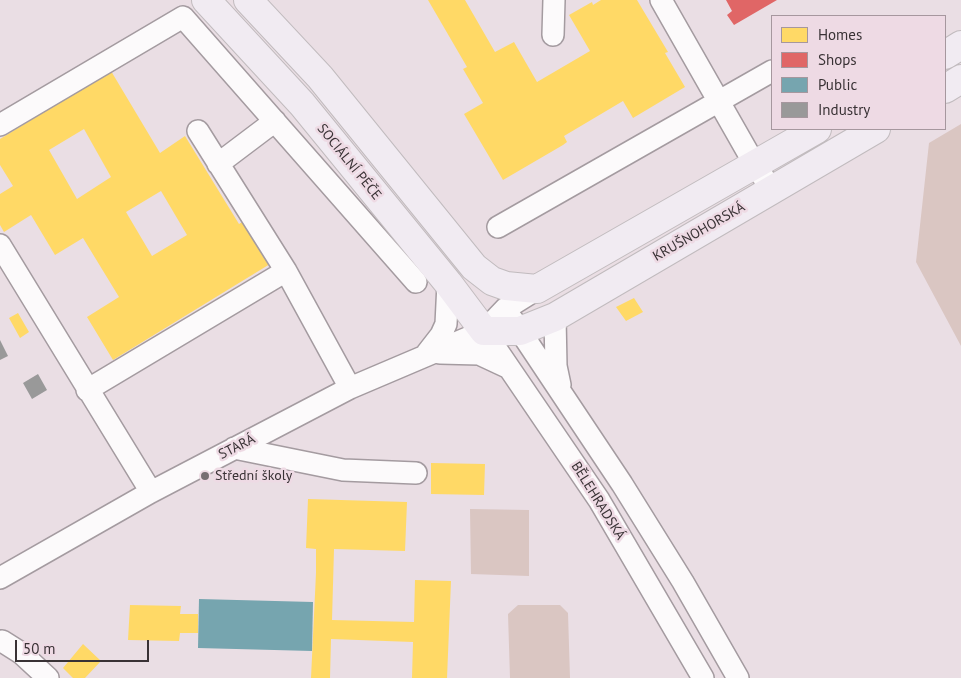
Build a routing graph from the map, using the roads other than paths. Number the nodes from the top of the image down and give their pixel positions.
1 (206, 0) edge
2 (248, 0) edge
3 (554, 0) edge
4 (661, 0) edge
5 (553, 35) dead end
6 (961, 45) edge
7 (946, 54) edge
8 (771, 72) edge
9 (961, 79) edge
10 (946, 88) edge
11 (719, 101) junction
12 (275, 121) junction
13 (0, 125) edge
14 (815, 130) edge
15 (874, 130) edge
16 (198, 131) dead end
17 (218, 164) junction
18 (755, 165) junction
19 (772, 190) junction
20 (498, 227) dead end
21 (0, 245) edge
22 (474, 267) junction
23 (286, 271) junction
24 (416, 282) dead end
25 (448, 283) junction
26 (538, 289) junction
27 (555, 317) junction
28 (512, 320) junction
29 (484, 331) junction
30 (427, 354) junction
31 (511, 370) junction
32 (350, 388) junction
33 (87, 390) junction
34 (562, 393) junction
35 (234, 448) junction
36 (416, 473) dead end
37 (151, 492) junction
38 (0, 578) edge
39 (0, 642) edge
40 (48, 678) edge
41 (703, 678) edge
42 (738, 678) edge

1 - 25 main road, SOCIÁLNÍ PÉČE
2 - 22 main road
3 - 5 street
4 - 11 street
6 - 7 main road
8 - 11 street
9 - 10 main road
11 - 18 street
11 - 20 street
12 - 13 street
12 - 17 street
12 - 24 street
14 - 18 main road
15 - 19 main road, KRUŠNOHORSKÁ
16 - 17 street
17 - 23 street
18 - 19 street
18 - 26 main road
19 - 27 main road, KRUŠNOHORSKÁ
21 - 33 street
22 - 26 main road
22 - 28 street
23 - 32 street
23 - 33 street
25 - 29 main road, SOCIÁLNÍ PÉČE
25 - 30 street
26 - 28 street
27 - 28 main road, KRUŠNOHORSKÁ
27 - 34 street, BĚLEHRADSKÁ
28 - 29 main road
28 - 34 street, BĚLEHRADSKÁ
29 - 30 street, STARÁ
29 - 31 street, BĚLEHRADSKÁ
30 - 31 street, STARÁ
30 - 32 street, STARÁ
31 - 41 street, BĚLEHRADSKÁ
32 - 35 street, STARÁ
33 - 37 street
34 - 42 street, BĚLEHRADSKÁ
35 - 36 street
35 - 37 street, STARÁ
37 - 38 street, STARÁ
39 - 40 street

